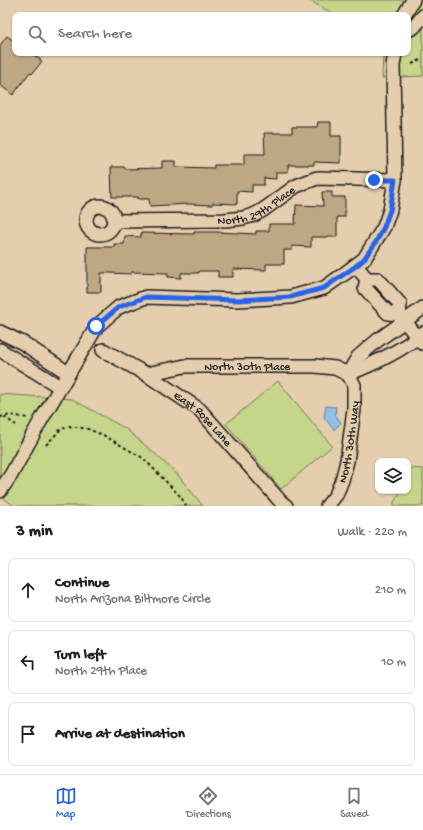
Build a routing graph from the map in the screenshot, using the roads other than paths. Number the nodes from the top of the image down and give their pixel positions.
1 (413, 0) edge
2 (406, 12) edge
3 (423, 16) edge
4 (411, 28) edge
5 (394, 56) edge
6 (395, 180) junction
7 (114, 222) dead end
8 (356, 266) junction
9 (423, 308) edge
10 (402, 318) junction
11 (0, 332) edge
12 (421, 338) edge
13 (0, 350) edge
14 (103, 350) dead end
15 (68, 373) junction
16 (146, 374) junction
17 (348, 374) junction
18 (60, 387) junction
19 (0, 491) edge
20 (286, 506) edge
21 (327, 506) edge

1 - 2 street
3 - 4 street
5 - 6 street
6 - 7 street, North 29th Place
6 - 8 street
8 - 10 street
8 - 15 street
9 - 10 street
10 - 12 street
10 - 17 street
11 - 15 street
12 - 17 street
13 - 18 street
14 - 16 street, East Rose Lane
15 - 18 street
16 - 17 street, North 30th Place
16 - 20 street, East Rose Lane
17 - 21 street, North 30th Way
18 - 19 street, bridge

